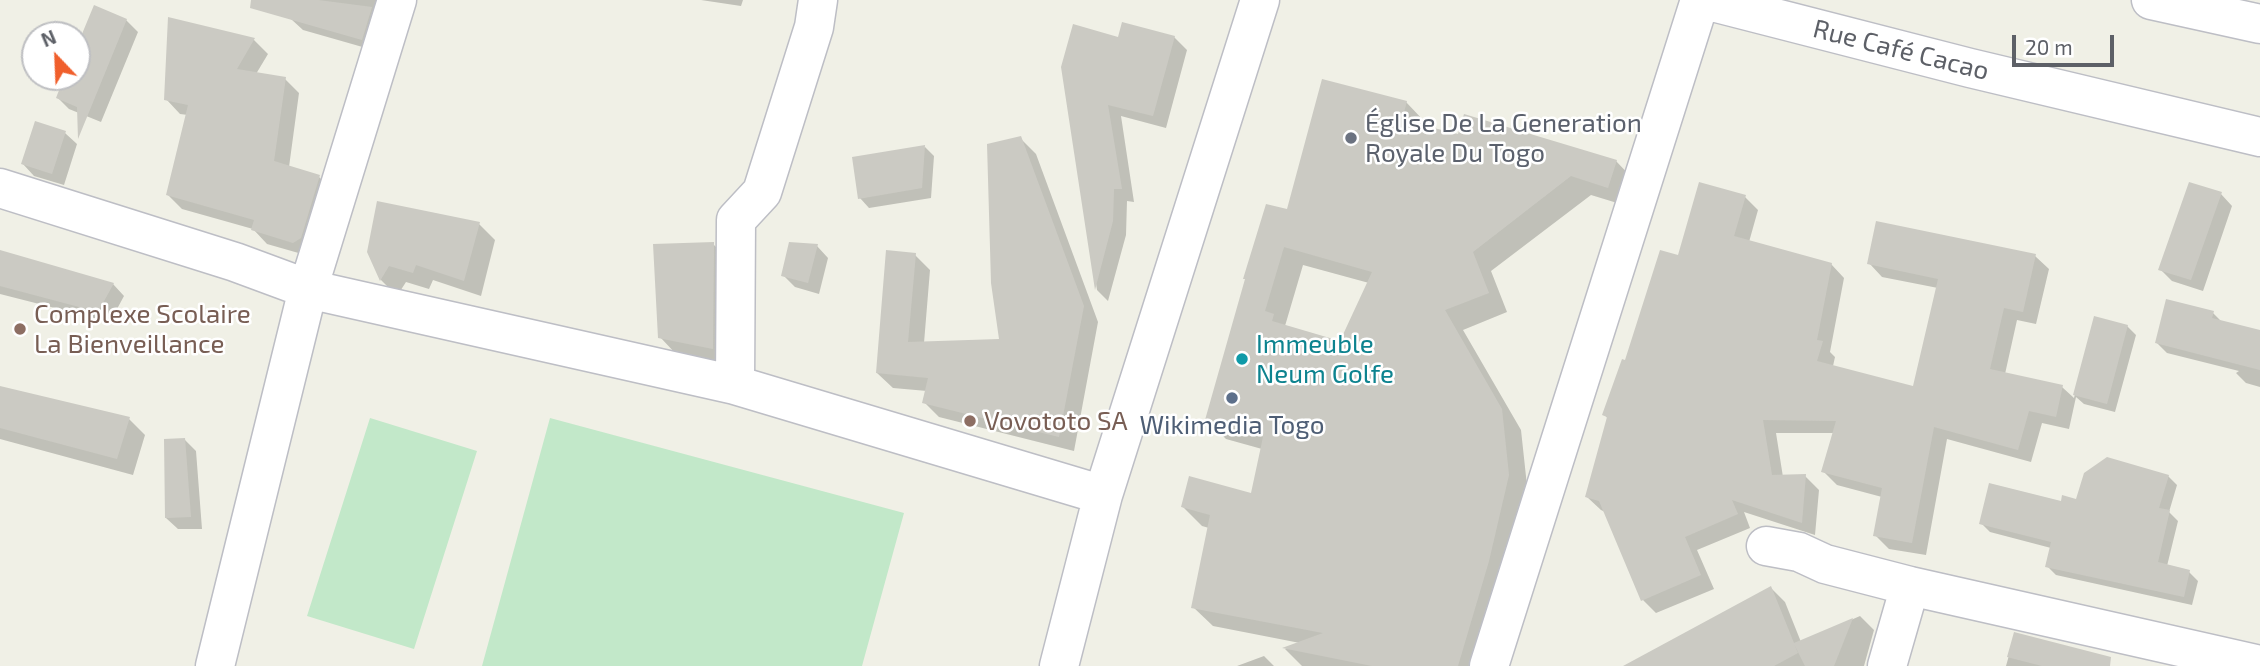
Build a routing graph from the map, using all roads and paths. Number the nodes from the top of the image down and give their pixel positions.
1 (397, 0) edge
2 (818, 0) edge
3 (1260, 0) edge
4 (1702, 0) edge
5 (2151, 0) edge
6 (2260, 24) edge
7 (2260, 137) edge
8 (0, 188) edge
9 (308, 289) junction
10 (736, 385) junction
11 (1103, 495) junction
12 (1766, 546) dead end
13 (1910, 586) junction
14 (2260, 664) edge
15 (215, 666) edge
16 (1059, 666) edge
17 (1489, 666) edge
18 (1887, 666) edge

1 - 9 street
2 - 10 street
3 - 11 street
4 - 7 street, Rue Café Cacao
4 - 17 street
5 - 6 street
8 - 9 street
9 - 10 street
9 - 15 street
10 - 11 street
11 - 16 street
12 - 13 street
13 - 14 street
13 - 18 street

